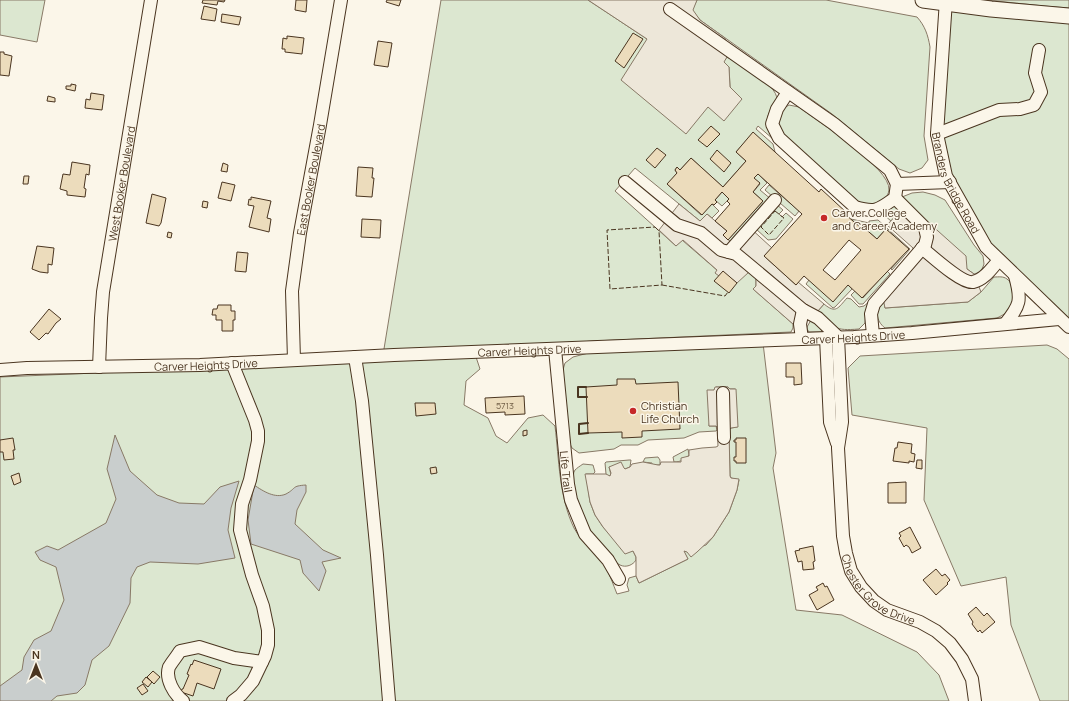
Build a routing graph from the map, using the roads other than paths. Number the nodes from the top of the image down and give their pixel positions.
1 (151, 0) edge
2 (341, 0) edge
3 (923, 0) edge
4 (946, 2) edge
5 (670, 10) dead end
6 (1069, 16) edge
7 (1039, 50) dead end
8 (788, 92) junction
9 (937, 134) junction
10 (625, 182) dead end
11 (950, 182) junction
12 (897, 184) junction
13 (894, 198) junction
14 (775, 200) dead end
15 (922, 248) junction
16 (729, 252) junction
17 (1000, 260) junction
18 (1014, 275) junction
19 (803, 310) junction
20 (1059, 319) junction
21 (1005, 324) junction
22 (1069, 327) edge
23 (873, 335) junction
24 (838, 337) junction
25 (826, 338) junction
26 (802, 339) junction
27 (555, 349) junction
28 (355, 357) junction
29 (294, 360) junction
30 (232, 363) junction
31 (99, 367) junction
32 (0, 370) edge
33 (723, 393) dead end
34 (724, 438) dead end
35 (838, 448) junction
36 (619, 579) dead end
37 (262, 662) junction
38 (183, 701) edge
39 (232, 701) edge
40 (389, 701) edge
41 (975, 701) edge

1 - 31 street, West Booker Boulevard
2 - 29 street, East Booker Boulevard
3 - 4 main road
4 - 6 main road
4 - 9 street, Branders Bridge Road
5 - 8 street
7 - 9 street
8 - 12 street
8 - 13 street
9 - 11 street, Branders Bridge Road
10 - 16 street
11 - 12 street
11 - 17 street, Branders Bridge Road
12 - 13 street
13 - 15 street
14 - 16 street
15 - 17 street
15 - 23 street
16 - 19 street
17 - 18 street, Branders Bridge Road
18 - 20 street, Branders Bridge Road
18 - 21 street
19 - 24 street
19 - 26 street
20 - 21 street, Carver Heights Drive
20 - 22 street, Branders Bridge Road
21 - 23 street, Carver Heights Drive
23 - 24 street, Carver Heights Drive
24 - 25 street, Carver Heights Drive
24 - 35 street, Chester Grove Drive
25 - 26 street, Carver Heights Drive
25 - 35 street, Chester Grove Drive
26 - 27 street, Carver Heights Drive
27 - 28 street, Carver Heights Drive
27 - 36 street, Life Trail
28 - 29 street, Carver Heights Drive
28 - 40 street
29 - 30 street, Carver Heights Drive
30 - 31 street, Carver Heights Drive
30 - 37 street
31 - 32 street, Carver Heights Drive
33 - 34 street
35 - 41 street, Chester Grove Drive
37 - 38 street
37 - 39 street

